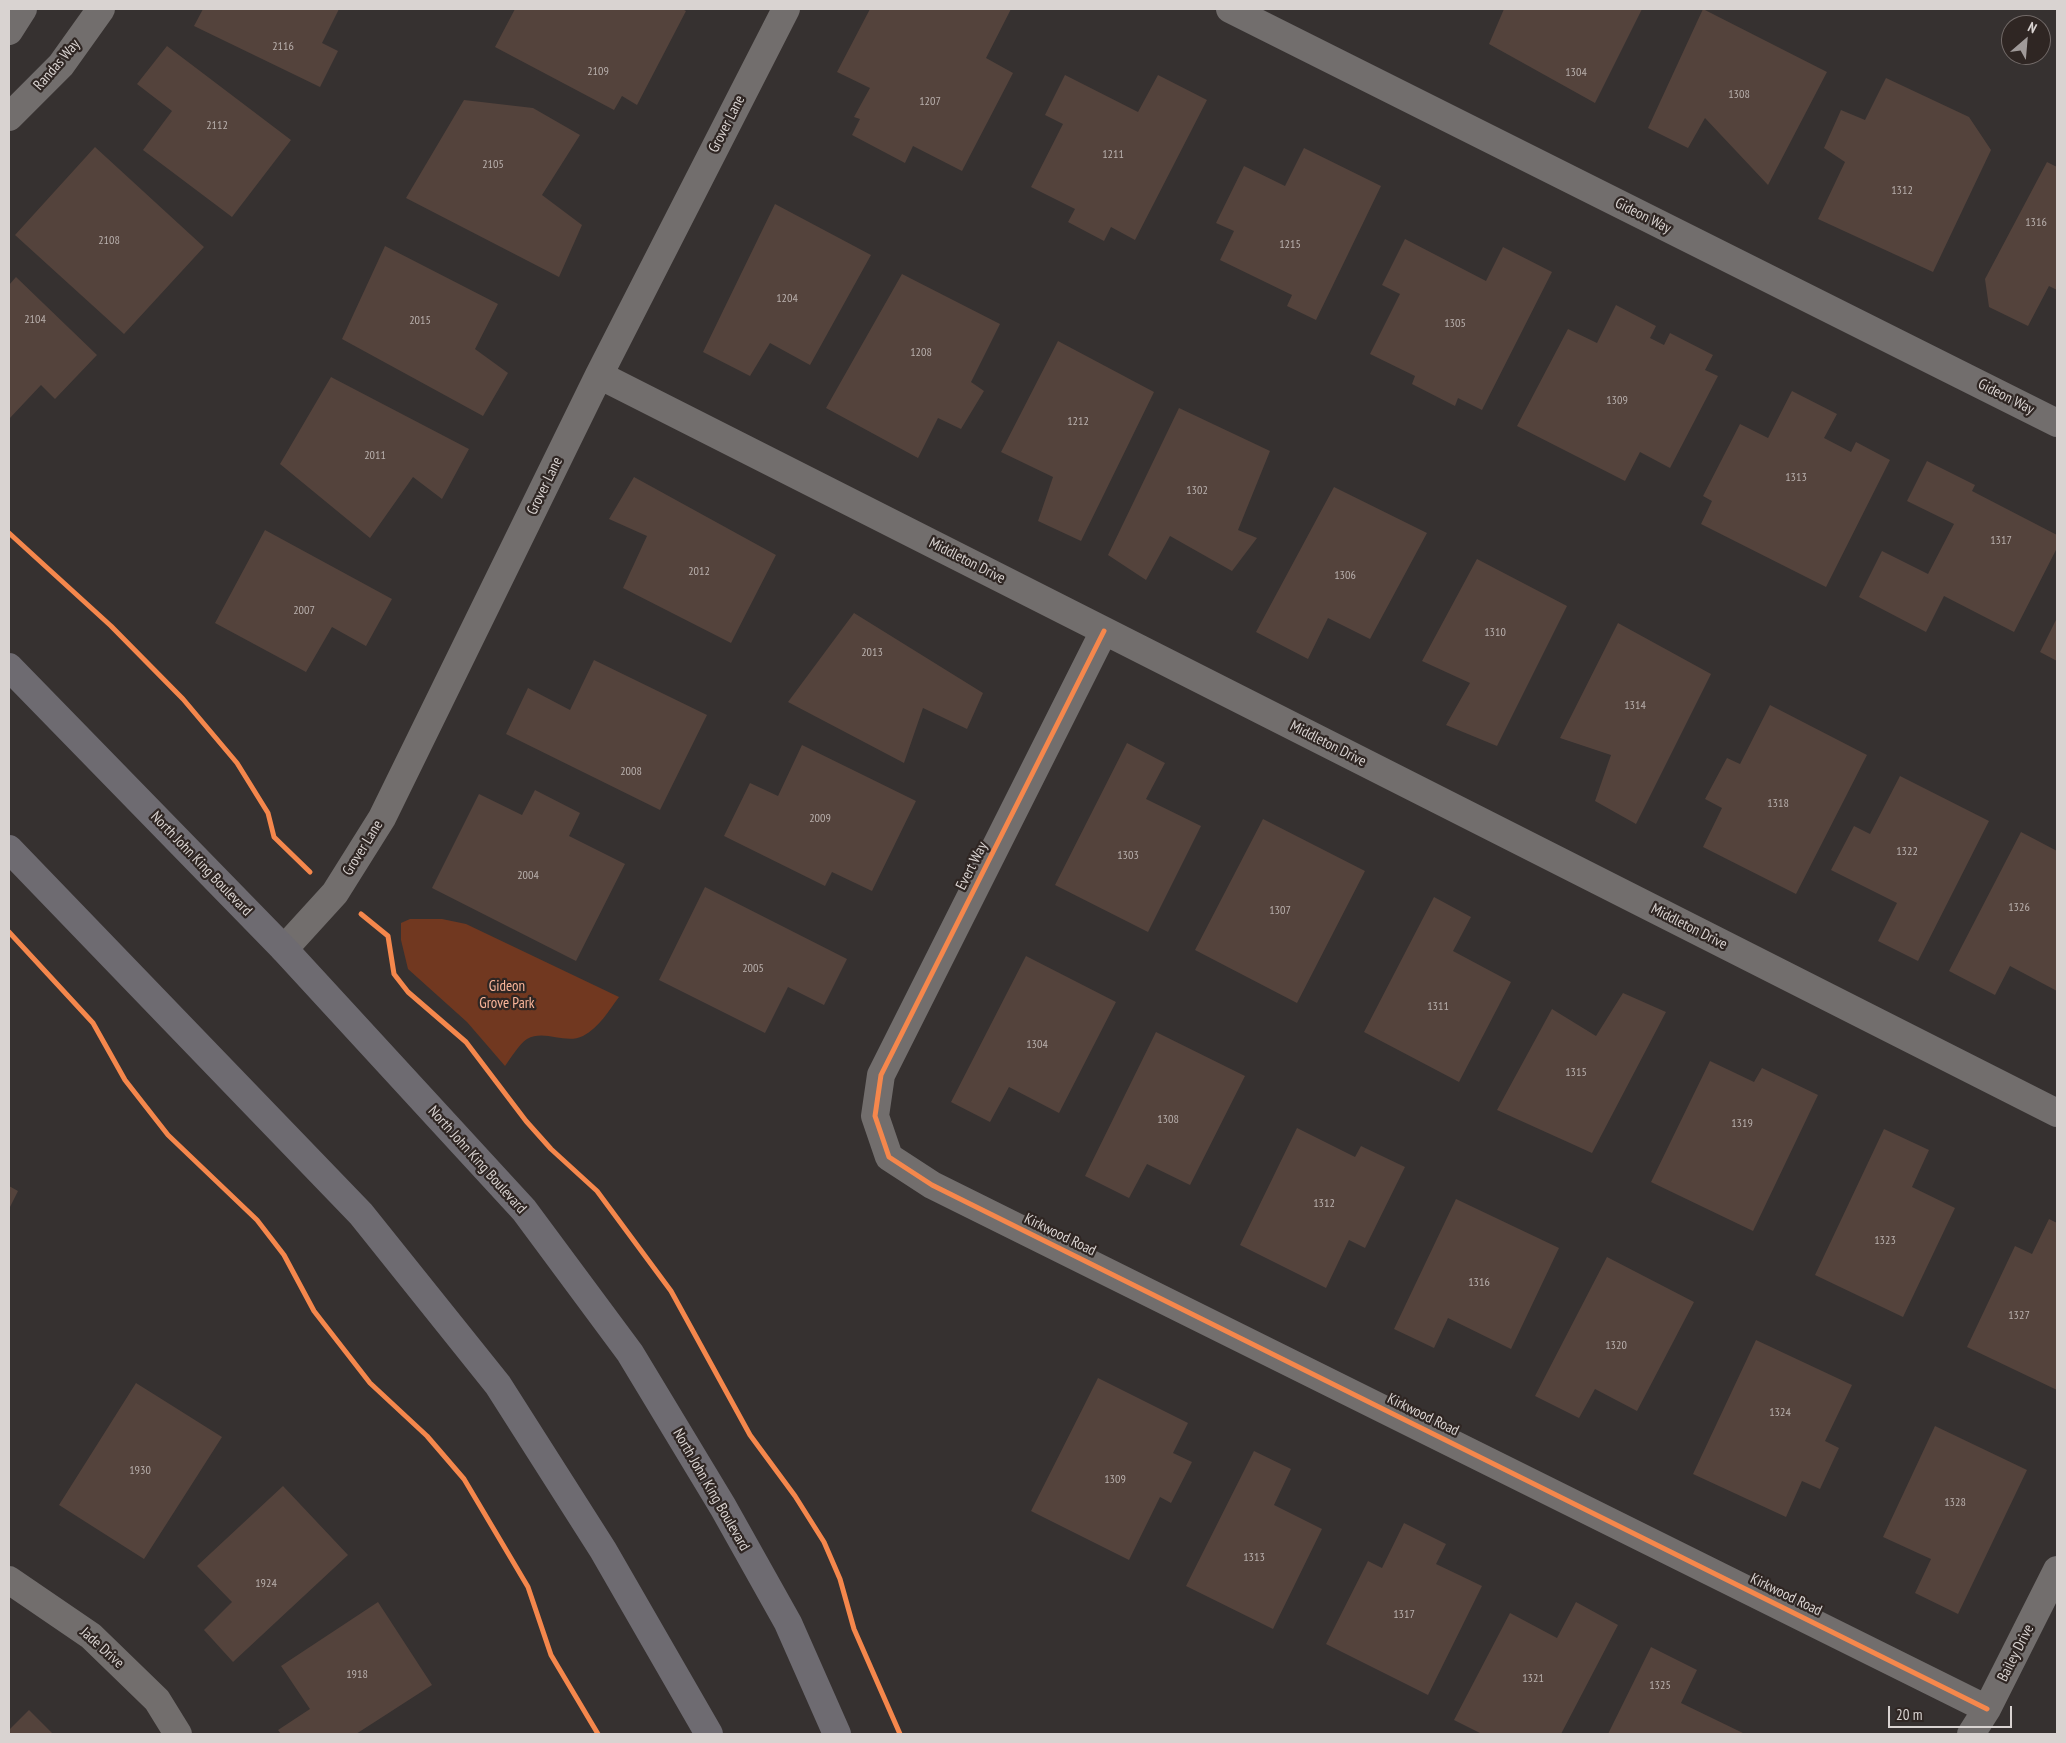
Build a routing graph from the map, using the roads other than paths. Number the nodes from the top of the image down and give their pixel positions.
1 (24, 9) edge
2 (101, 9) edge
3 (786, 9) edge
4 (1230, 9) edge
5 (9, 31) edge
6 (9, 117) edge
7 (599, 375) junction
8 (2057, 423) edge
9 (1104, 631) junction
10 (9, 667) edge
11 (9, 848) edge
12 (284, 950) junction
13 (2057, 1113) edge
14 (875, 1116) joint
15 (2057, 1570) edge
16 (9, 1580) edge
17 (1987, 1709) junction
18 (178, 1734) edge
19 (709, 1734) edge
20 (837, 1734) edge
21 (1971, 1734) edge

1 - 5 street
2 - 6 street, Randas Way
3 - 7 street, Grover Lane
4 - 8 street, Gideon Way
7 - 9 street, Middleton Drive
7 - 12 street, Grover Lane
9 - 13 street, Middleton Drive
9 - 14 street, Evert Way
10 - 12 main road, North John King Boulevard
11 - 19 main road
12 - 20 main road, North John King Boulevard
14 - 17 street, Kirkwood Road
15 - 17 street, Bailey Drive
16 - 18 street, Jade Drive
17 - 21 street, Bailey Drive

